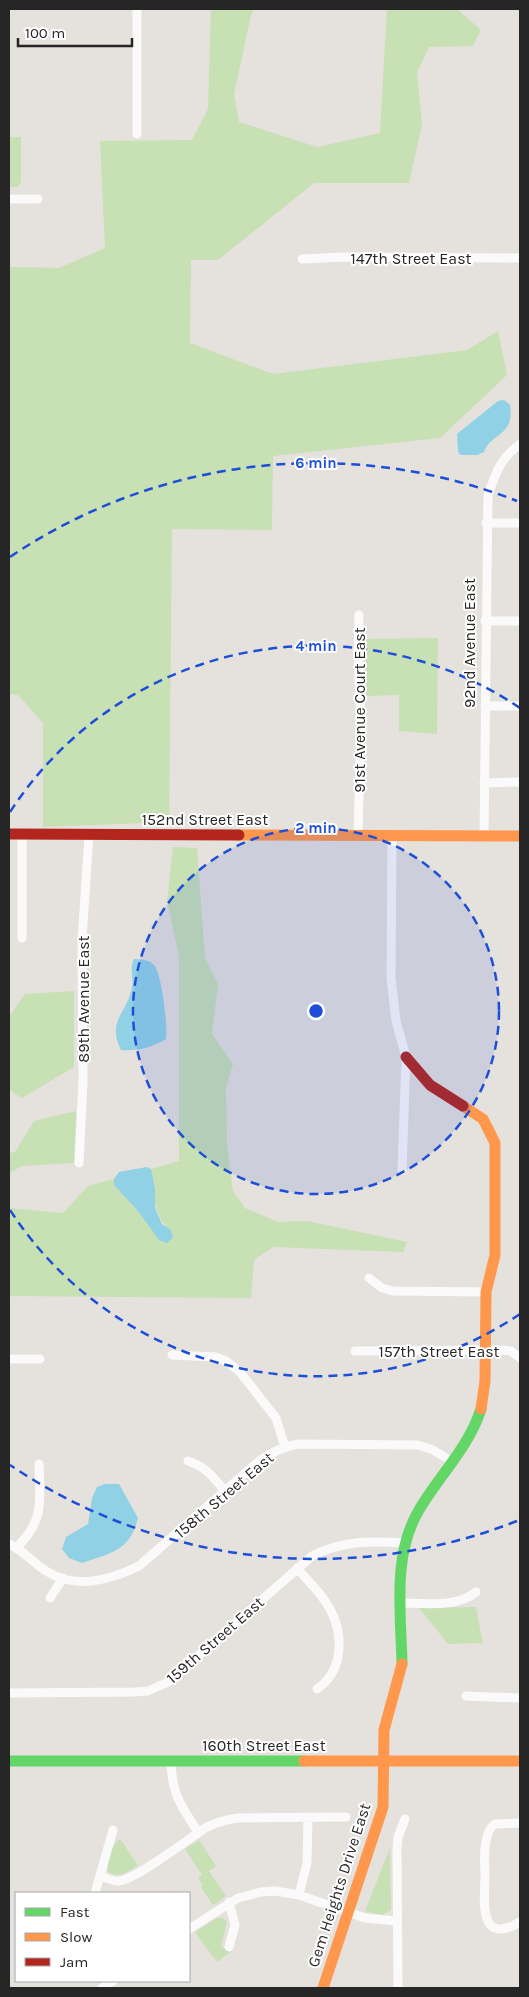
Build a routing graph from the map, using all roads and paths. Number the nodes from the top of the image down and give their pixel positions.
1 (137, 9) edge
2 (137, 134) dead end
3 (9, 199) edge
4 (38, 199) dead end
5 (520, 258) edge
6 (302, 259) dead end
7 (520, 444) edge
8 (486, 522) junction
9 (520, 523) edge
10 (359, 615) dead end
11 (485, 621) junction
12 (520, 621) edge
13 (484, 706) junction
14 (520, 706) edge
15 (520, 782) edge
16 (484, 783) junction
17 (9, 834) edge
18 (22, 834) junction
19 (89, 835) junction
20 (392, 835) junction
21 (358, 836) junction
22 (484, 836) junction
23 (520, 836) edge
24 (22, 938) dead end
25 (406, 1057) junction
26 (79, 1163) dead end
27 (402, 1170) dead end
28 (369, 1278) dead end
29 (486, 1292) junction
30 (485, 1350) junction
31 (355, 1351) dead end
32 (172, 1356) dead end
33 (520, 1358) edge
34 (9, 1359) edge
35 (40, 1359) dead end
36 (285, 1447) junction
37 (188, 1461) dead end
38 (452, 1462) junction
39 (39, 1464) dead end
40 (225, 1491) junction
41 (405, 1544) junction
42 (13, 1545) edge
43 (296, 1568) junction
44 (63, 1578) junction
45 (476, 1592) dead end
46 (50, 1598) dead end
47 (401, 1603) junction
48 (317, 1689) dead end
49 (9, 1693) edge
50 (466, 1696) dead end
51 (520, 1698) edge
52 (520, 1760) edge
53 (9, 1761) edge
54 (171, 1761) junction
55 (384, 1761) junction
56 (346, 1817) dead end
57 (308, 1818) junction
58 (405, 1819) dead end
59 (520, 1823) edge
60 (113, 1830) dead end
61 (198, 1832) junction
62 (100, 1876) junction
63 (95, 1892) edge
64 (299, 1895) junction
65 (229, 1902) junction
66 (349, 1912) junction
67 (397, 1921) junction
68 (520, 1922) edge
69 (190, 1929) edge
70 (230, 1947) dead end
71 (323, 1988) edge
72 (398, 1988) edge

1 - 2 street
3 - 4 street
5 - 6 street, 147th Street East
7 - 8 street, 92nd Avenue East
8 - 9 street
8 - 11 street, 92nd Avenue East
10 - 21 street, 91st Avenue Court East
11 - 12 street
11 - 13 street, 92nd Avenue East
13 - 14 street
13 - 16 street, 92nd Avenue East
15 - 16 street
16 - 22 street, 92nd Avenue East
17 - 18 street, 152nd Street East
18 - 19 street, 152nd Street East
18 - 24 street
19 - 21 street, 152nd Street East
19 - 26 street, 89th Avenue East
20 - 21 street, 152nd Street East
20 - 22 street, 152nd Street East
20 - 25 street
22 - 23 street, 152nd Street East
25 - 27 street
25 - 29 street
28 - 29 street
29 - 30 street
30 - 31 street, 157th Street East
30 - 33 street, 157th Street East
30 - 38 street
32 - 36 street
34 - 35 street
36 - 38 street, 158th Street East
36 - 40 street, 158th Street East
37 - 40 street
38 - 41 street
39 - 42 street
40 - 44 street, 158th Street East
41 - 43 street, 159th Street East
41 - 47 street
42 - 44 street, 158th Street East
43 - 48 street
43 - 49 street, 159th Street East
44 - 46 street
45 - 47 street
47 - 55 street
50 - 51 street
52 - 55 street, 160th Street East
53 - 54 street, 160th Street East
54 - 55 street, 160th Street East
54 - 61 street
55 - 66 street, Gem Heights Drive East
56 - 57 street
57 - 61 street
57 - 64 street
58 - 67 street
59 - 68 street
60 - 62 street
61 - 62 street
62 - 63 street
64 - 65 street
64 - 66 street
65 - 69 street
65 - 70 street
66 - 67 street
66 - 71 street, Gem Heights Drive East
67 - 72 street

